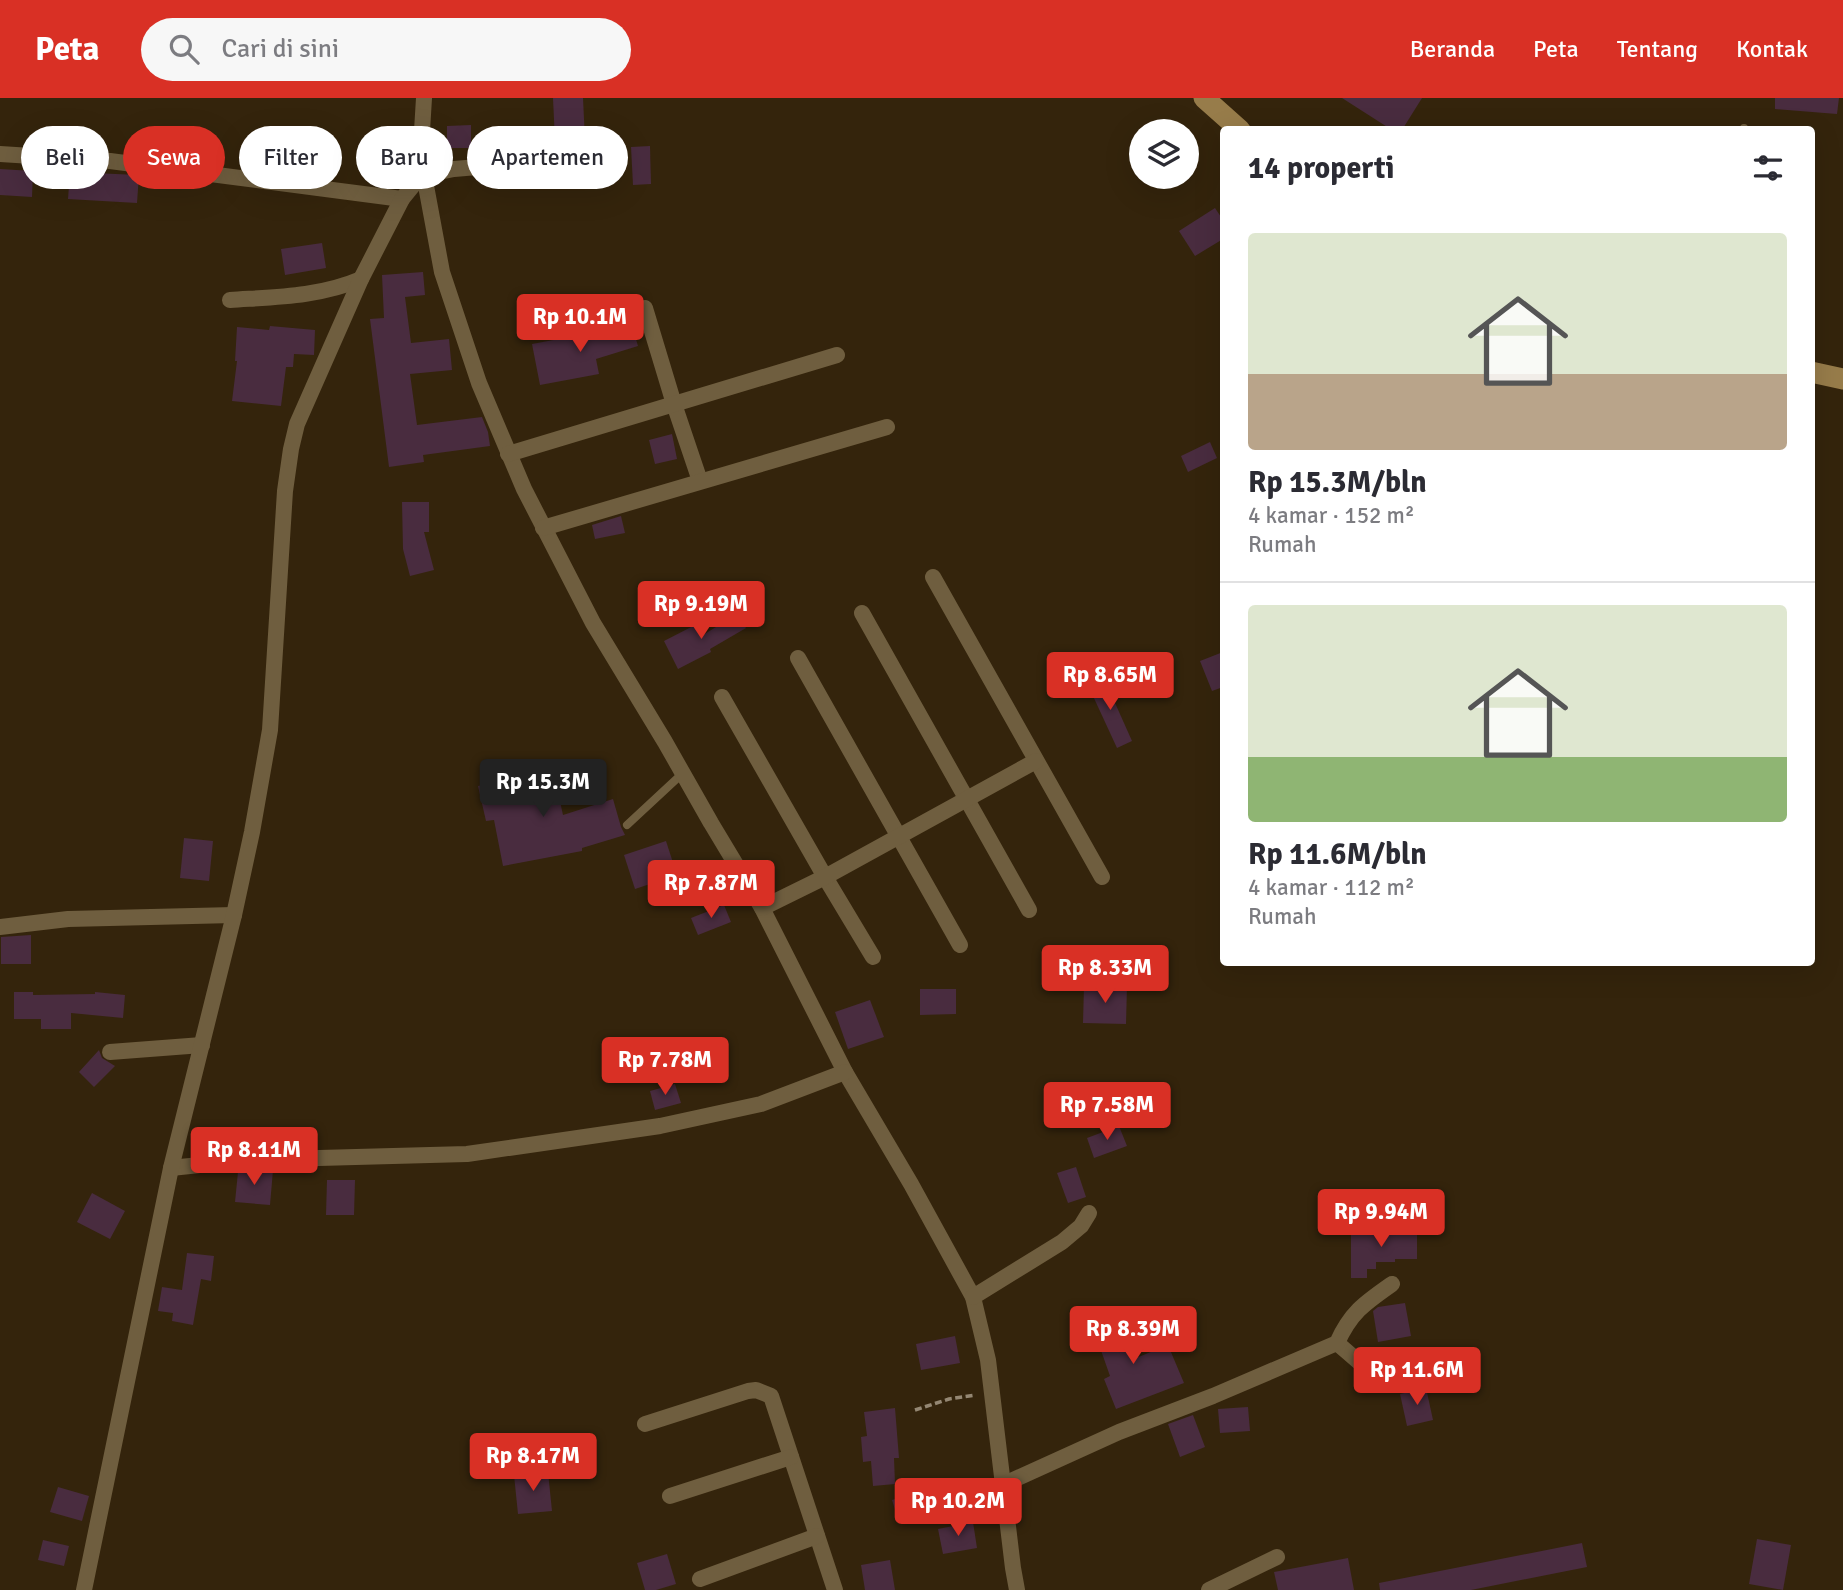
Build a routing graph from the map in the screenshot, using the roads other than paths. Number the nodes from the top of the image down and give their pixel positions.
1 (424, 98) edge
2 (1204, 98) edge
3 (422, 126) edge
4 (1236, 126) edge
5 (0, 155) edge
6 (411, 189) edge
7 (427, 189) edge
8 (402, 200) junction
9 (360, 279) junction
10 (230, 300) dead end
11 (645, 308) dead end
12 (836, 355) dead end
13 (1815, 373) edge
14 (1843, 379) edge
15 (674, 404) junction
16 (887, 427) dead end
17 (508, 454) junction
18 (700, 481) junction
19 (543, 528) junction
20 (933, 577) dead end
21 (863, 613) dead end
22 (799, 658) dead end
23 (722, 696) dead end
24 (1036, 761) junction
25 (683, 773) junction
26 (967, 799) junction
27 (627, 825) dead end
28 (900, 836) junction
29 (825, 877) junction
30 (1102, 877) dead end
31 (762, 908) junction
32 (1029, 910) dead end
33 (234, 915) junction
34 (0, 927) edge
35 (960, 945) dead end
36 (873, 957) dead end
37 (202, 1045) junction
38 (110, 1052) dead end
39 (845, 1072) junction
40 (171, 1168) junction
41 (1089, 1213) dead end
42 (1392, 1284) dead end
43 (973, 1297) junction
44 (1337, 1343) junction
45 (1409, 1376) dead end
46 (645, 1424) dead end
47 (791, 1457) junction
48 (1002, 1485) junction
49 (670, 1496) dead end
50 (817, 1536) junction
51 (1277, 1557) dead end
52 (700, 1579) dead end
53 (84, 1590) edge
54 (835, 1590) edge
55 (1017, 1590) edge
56 (1209, 1590) edge

1 - 3 street
2 - 4 street
5 - 8 street
6 - 8 street
7 - 17 street
8 - 9 street
9 - 10 street
9 - 33 street
11 - 15 street
12 - 15 street
13 - 14 street
15 - 17 street
15 - 18 street
16 - 18 street
17 - 19 street
18 - 19 street
19 - 25 street
20 - 24 street
21 - 26 street
22 - 28 street
23 - 29 street
24 - 26 street
24 - 30 street
25 - 27 lane
25 - 31 street
26 - 28 street
26 - 32 street
28 - 29 street
28 - 35 street
29 - 31 street
29 - 36 street
31 - 39 street
33 - 34 street
33 - 37 street
37 - 38 street
37 - 40 street
39 - 40 street
39 - 43 street
40 - 53 street
41 - 43 street
42 - 44 street
43 - 48 street
44 - 45 street
44 - 48 street
46 - 47 street
47 - 49 street
47 - 50 street
48 - 55 street
50 - 52 street
50 - 54 street
51 - 56 street

